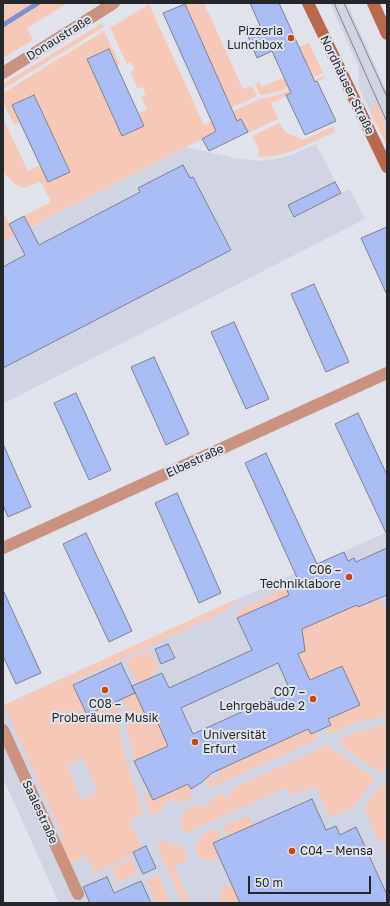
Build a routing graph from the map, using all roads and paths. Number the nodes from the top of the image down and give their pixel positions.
1 (114, 3) edge
2 (308, 3) edge
3 (373, 3) edge
4 (387, 34) edge
5 (3, 73) edge
6 (387, 167) edge
7 (387, 373) edge
8 (3, 548) edge
9 (3, 730) edge
10 (78, 894) dead end

1 - 5 street, Donaustraße
2 - 6 main road, Nordhäuser Straße
3 - 4 main road
7 - 8 street, Elbestraße
9 - 10 street, Saalestraße

